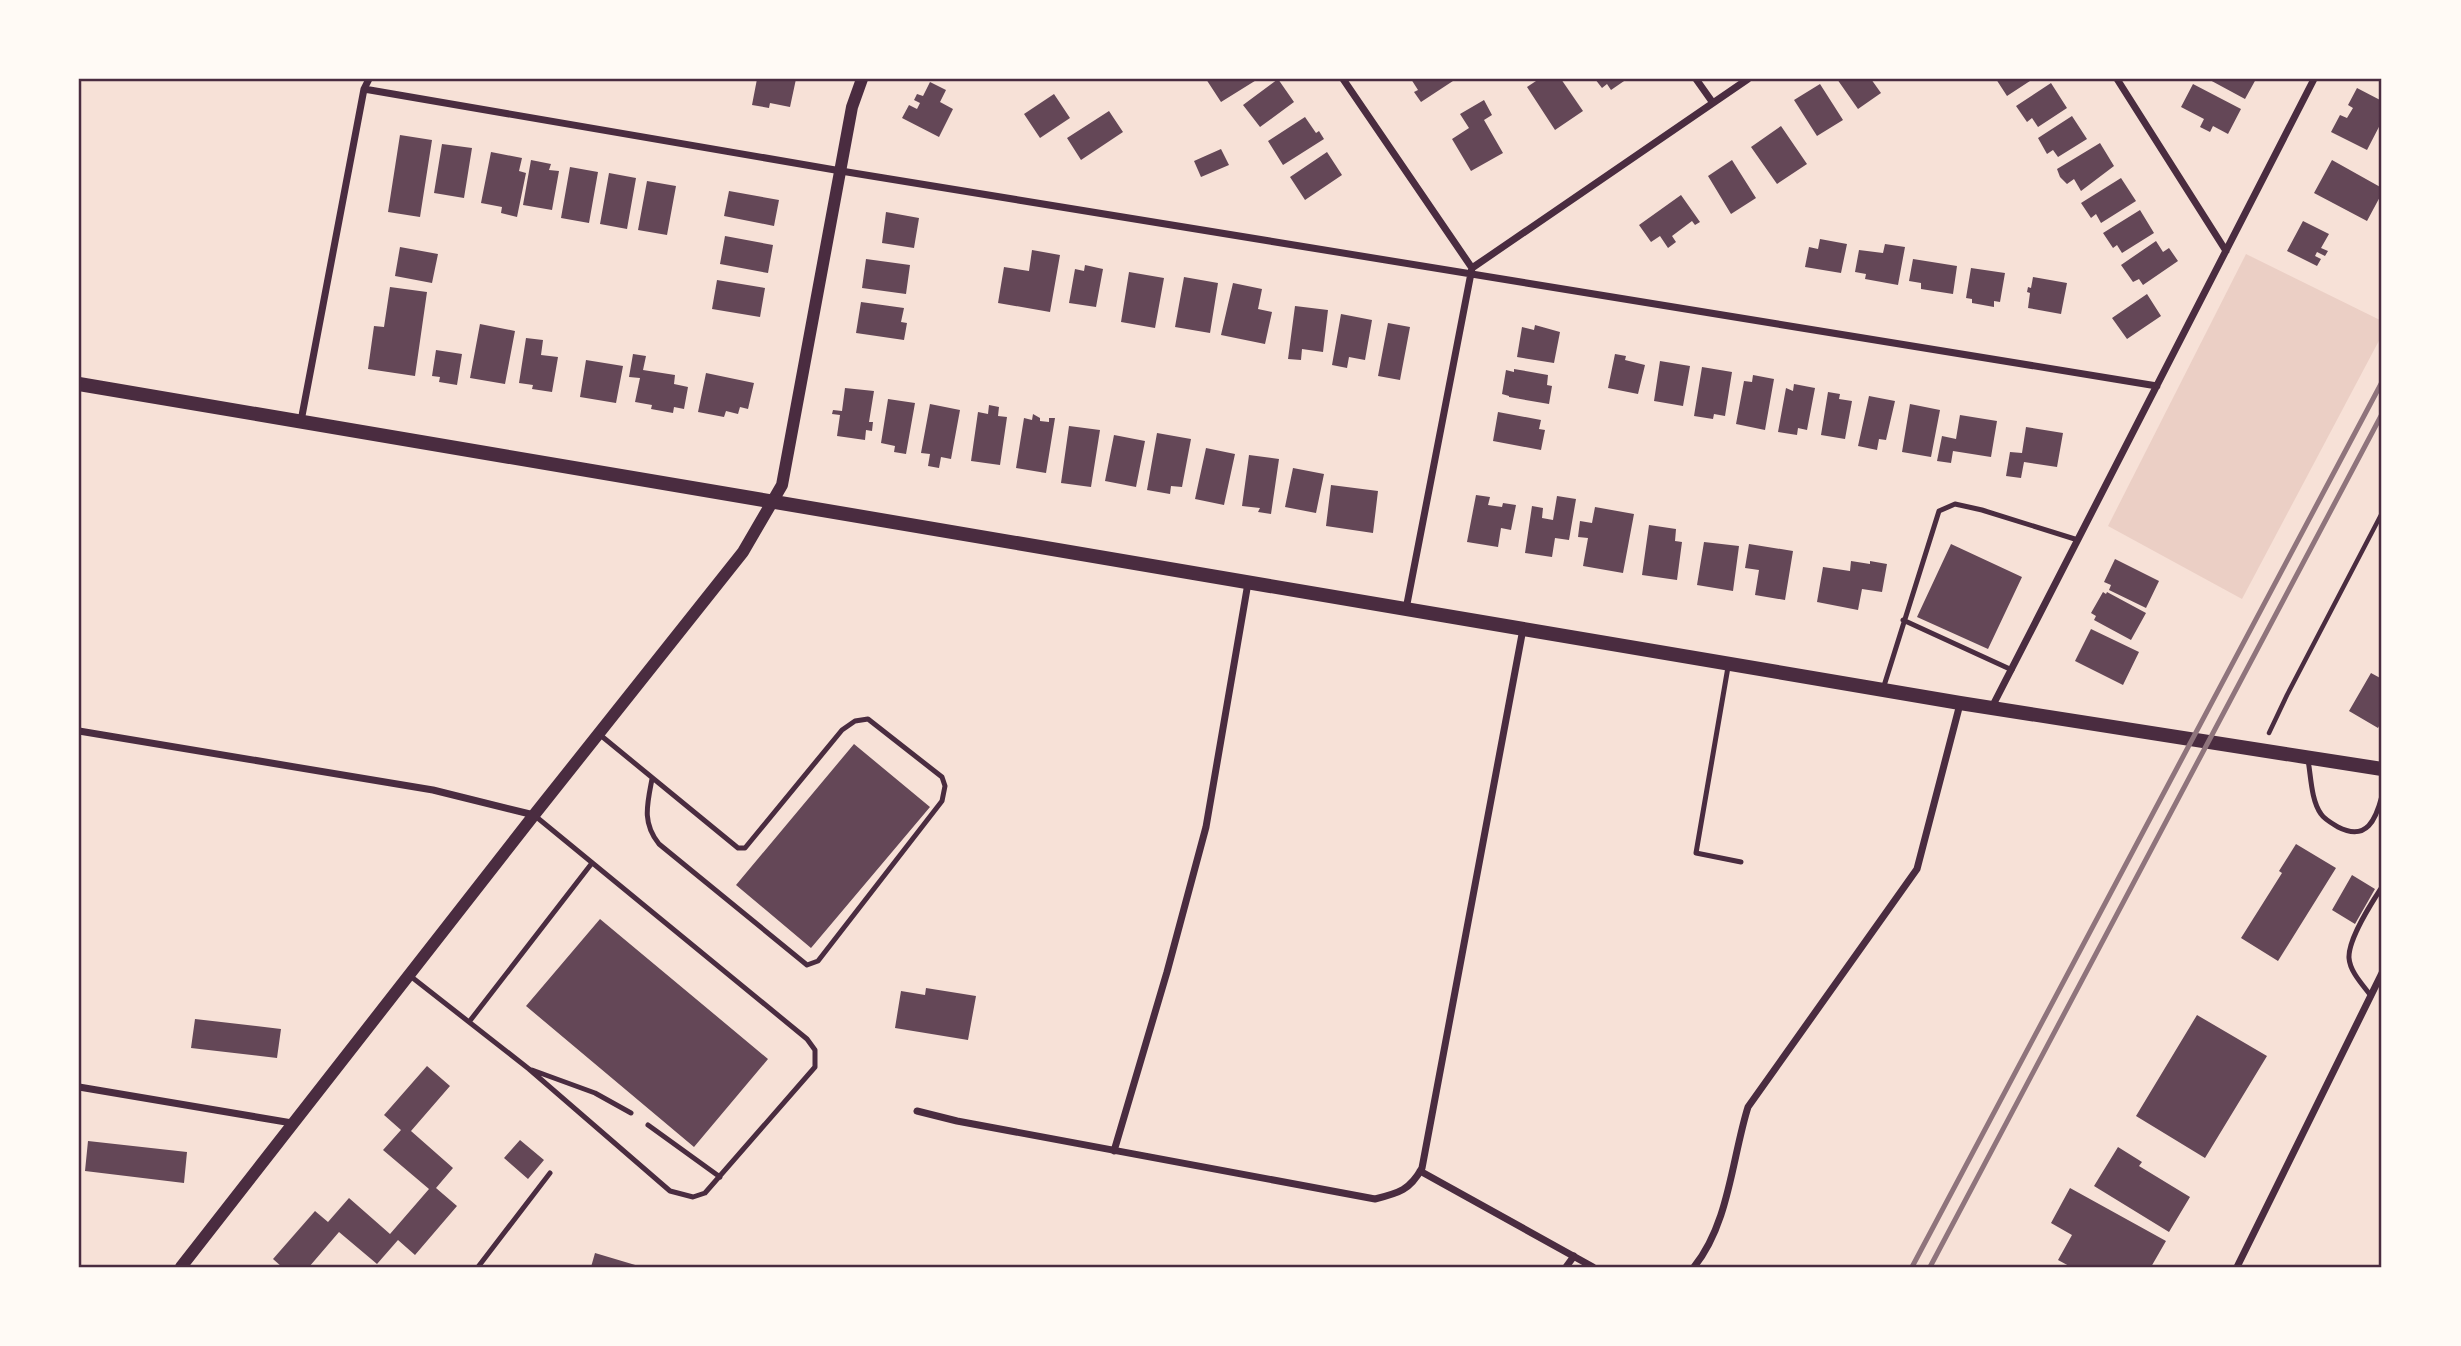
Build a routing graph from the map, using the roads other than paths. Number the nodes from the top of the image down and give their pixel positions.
1 (369, 79) edge
2 (862, 79) edge
3 (1343, 79) edge
4 (1696, 79) edge
5 (1748, 79) edge
6 (2117, 79) edge
7 (2314, 79) edge
8 (364, 89) junction
9 (1713, 103) junction
10 (841, 171) junction
11 (2226, 251) junction
12 (1471, 271) junction
13 (79, 384) edge
14 (2157, 386) junction
15 (301, 422) junction
16 (772, 502) junction
17 (2078, 540) junction
18 (1248, 582) junction
19 (1406, 609) junction
20 (1903, 620) junction
21 (1523, 629) junction
22 (1728, 664) junction
23 (2012, 670) junction
24 (1883, 690) junction
25 (1960, 703) junction
26 (1992, 708) junction
27 (79, 731) edge
28 (599, 734) junction
29 (2308, 757) junction
30 (2382, 769) edge
31 (652, 779) junction
32 (2382, 796) edge
33 (534, 816) junction
34 (1741, 862) dead end
35 (592, 863) junction
36 (2382, 887) edge
37 (2382, 973) edge
38 (409, 975) junction
39 (2371, 996) junction
40 (469, 1022) junction
41 (529, 1069) junction
42 (79, 1087) edge
43 (917, 1111) dead end
44 (631, 1112) dead end
45 (292, 1123) junction
46 (648, 1125) dead end
47 (1114, 1151) junction
48 (1420, 1171) junction
49 (550, 1173) dead end
50 (720, 1177) junction
51 (1574, 1256) junction
52 (181, 1267) edge
53 (478, 1267) edge
54 (1566, 1267) edge
55 (1593, 1267) edge
56 (1694, 1267) edge
57 (2237, 1267) edge

1 - 8 street
2 - 10 street
3 - 12 street
4 - 9 street
5 - 9 street
6 - 11 street
7 - 11 street
8 - 10 street
8 - 15 street
9 - 12 street
10 - 12 street
10 - 16 street
11 - 14 street
12 - 14 street
12 - 19 street
13 - 15 main road
14 - 17 street
15 - 16 main road
16 - 18 main road
16 - 28 street
17 - 20 lane
17 - 23 street
18 - 19 main road
18 - 47 street
19 - 21 main road
20 - 23 lane
20 - 24 lane
21 - 22 main road
21 - 48 street
22 - 24 main road
22 - 34 lane
23 - 26 street
24 - 25 main road
25 - 26 main road
25 - 56 street
26 - 29 main road
27 - 33 street
28 - 31 lane
28 - 33 street
29 - 30 main road
29 - 32 lane
31 - 31 lane
33 - 35 lane
33 - 38 street
35 - 40 lane
35 - 50 lane
36 - 39 lane
37 - 39 street
38 - 40 lane
38 - 45 street
39 - 57 street
40 - 41 lane
41 - 44 lane
41 - 50 lane
42 - 45 street
43 - 47 street
45 - 52 street
46 - 50 lane
47 - 48 street
48 - 51 street
49 - 53 lane
51 - 54 street
51 - 55 street

